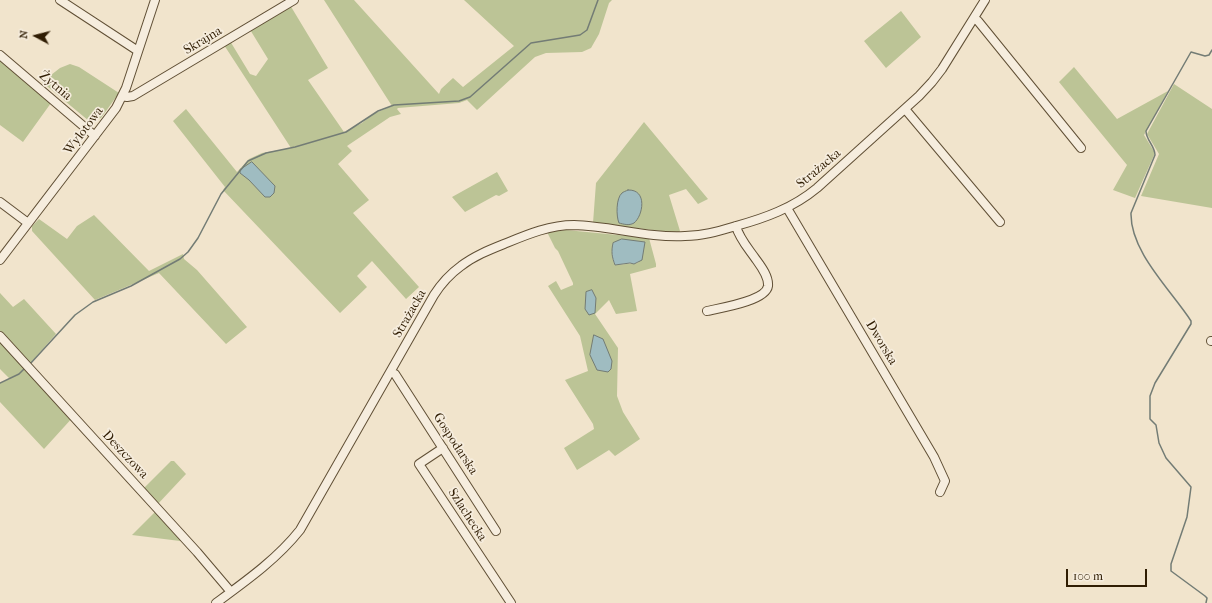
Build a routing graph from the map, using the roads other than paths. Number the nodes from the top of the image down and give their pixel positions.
1 (60, 0) edge
2 (155, 0) edge
3 (294, 0) edge
4 (985, 0) edge
5 (974, 18) junction
6 (138, 51) junction
7 (0, 55) edge
8 (122, 96) junction
9 (905, 109) junction
10 (95, 136) junction
11 (1081, 148) dead end
12 (0, 202) edge
13 (787, 208) junction
14 (1000, 222) dead end
15 (28, 223) junction
16 (736, 226) junction
17 (0, 260) edge
18 (707, 311) dead end
19 (0, 336) edge
20 (391, 372) junction
21 (443, 448) junction
22 (940, 492) dead end
23 (496, 531) dead end
24 (231, 592) junction
25 (216, 603) edge
26 (511, 603) edge

1 - 6 street
2 - 6 street, Wylotowa
3 - 8 street, Skrajna
4 - 5 street, Strażacka
5 - 9 street, Strażacka
5 - 11 street
6 - 8 street, Wylotowa
7 - 10 street, Żytnia
8 - 10 street, Wylotowa
9 - 13 street, Strażacka
9 - 14 street
10 - 15 street, Wylotowa
12 - 15 street
13 - 16 street, Strażacka
13 - 22 street, Dworska
15 - 17 street, Wylotowa
16 - 18 street
16 - 20 street, Strażacka
19 - 24 street, Deszczowa
20 - 21 street, Gospodarska
20 - 24 street, Strażacka
21 - 23 street, Gospodarska
21 - 26 street, Szlachecka
24 - 25 street, Strażacka

